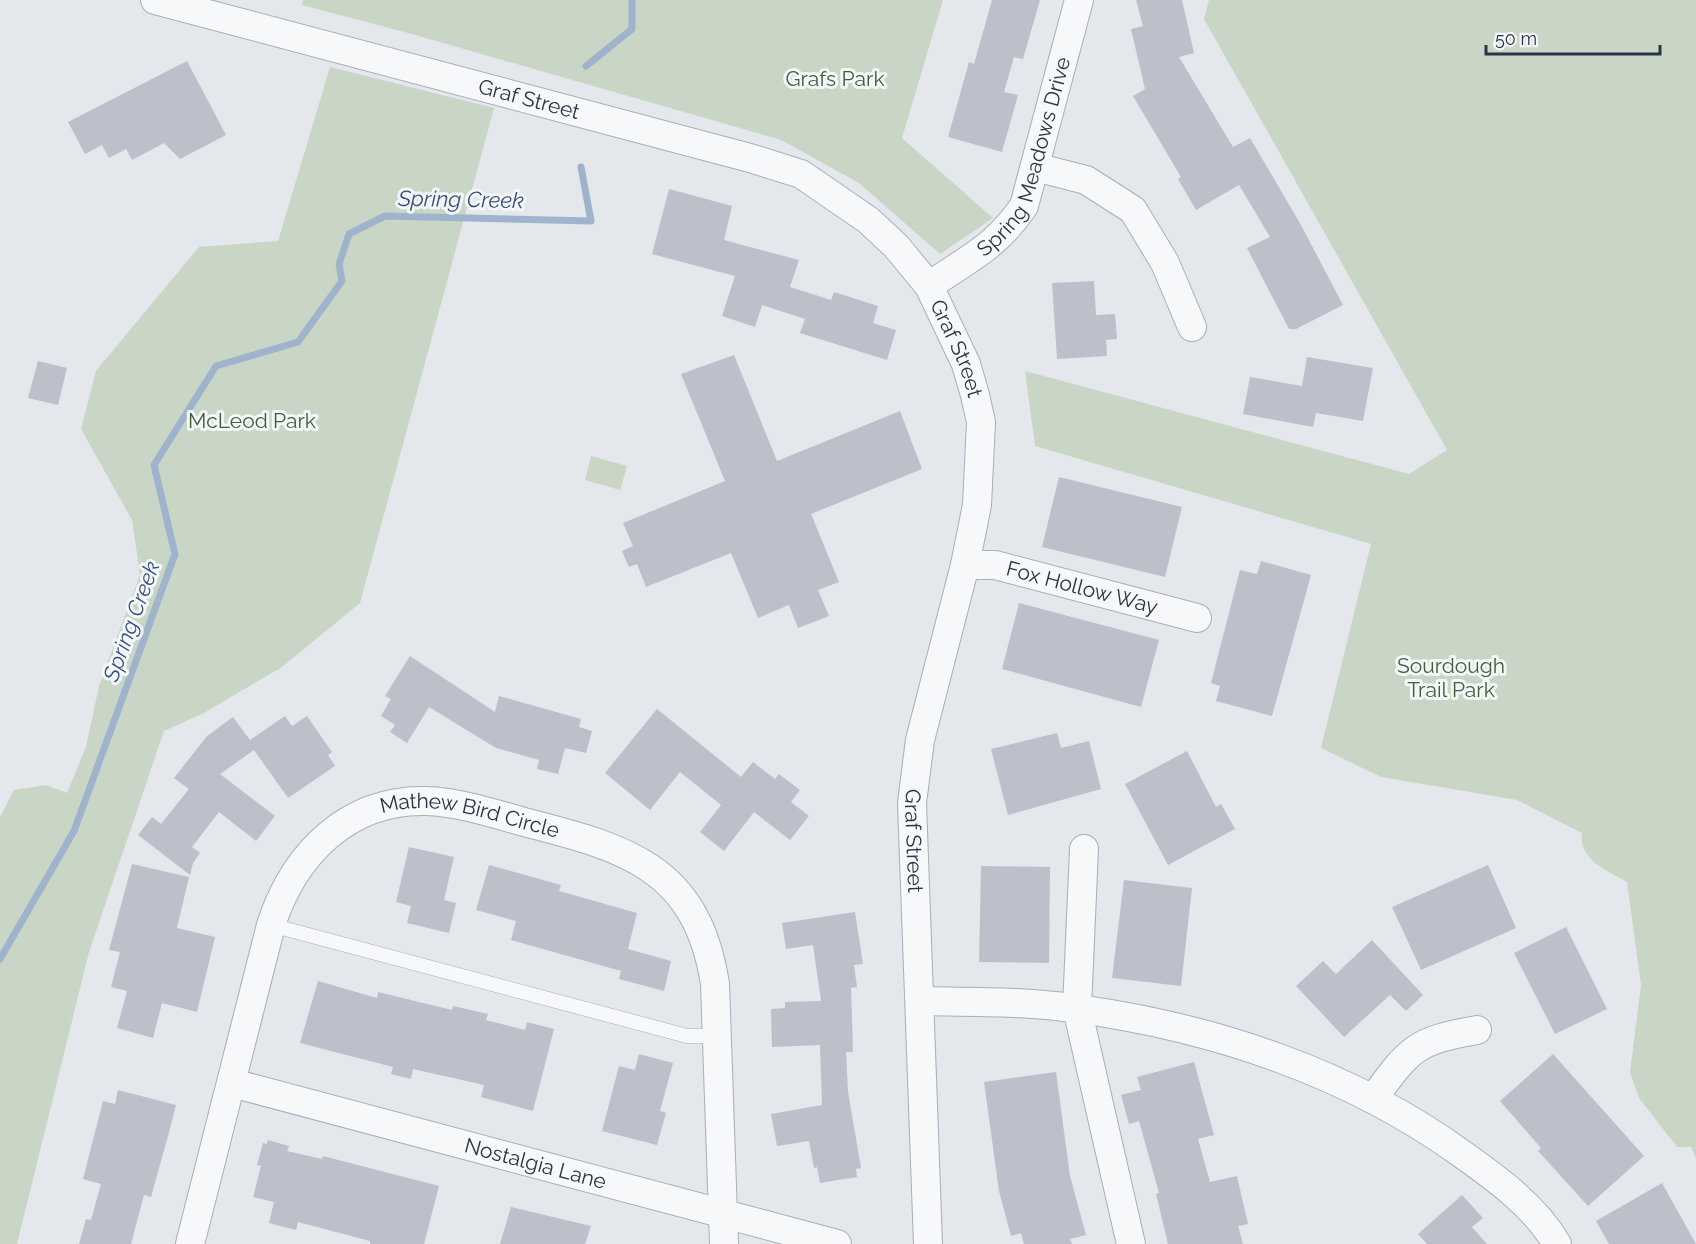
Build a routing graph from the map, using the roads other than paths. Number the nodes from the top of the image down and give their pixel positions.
1 (155, 0) edge
2 (1079, 0) edge
3 (1035, 167) junction
4 (929, 286) junction
5 (1192, 327) dead end
6 (965, 565) junction
7 (1197, 618) dead end
8 (1084, 849) dead end
9 (271, 925) junction
10 (920, 1001) junction
11 (1077, 1008) junction
12 (1477, 1030) dead end
13 (717, 1036) junction
14 (232, 1083) junction
15 (1373, 1099) junction
16 (724, 1214) junction
17 (192, 1244) edge
18 (724, 1244) edge
19 (837, 1244) edge
20 (928, 1244) edge
21 (1131, 1244) edge
22 (1557, 1244) edge

1 - 4 street, Graf Street
2 - 3 street, Spring Meadows Drive
3 - 4 street, Spring Meadows Drive
3 - 5 street
4 - 6 street, Graf Street
6 - 7 street, Fox Hollow Way
6 - 10 street, Graf Street
8 - 11 street
9 - 13 lane
9 - 13 street, Mathew Bird Circle
9 - 14 street, Mathew Bird Circle
10 - 11 street
10 - 20 street, Graf Street
11 - 15 street
11 - 21 street
12 - 15 street
13 - 16 street, Mathew Bird Circle
14 - 16 street, Nostalgia Lane
14 - 17 street, Mathew Bird Circle
15 - 22 street
16 - 18 street, Mathew Bird Circle
16 - 19 street, Nostalgia Lane

